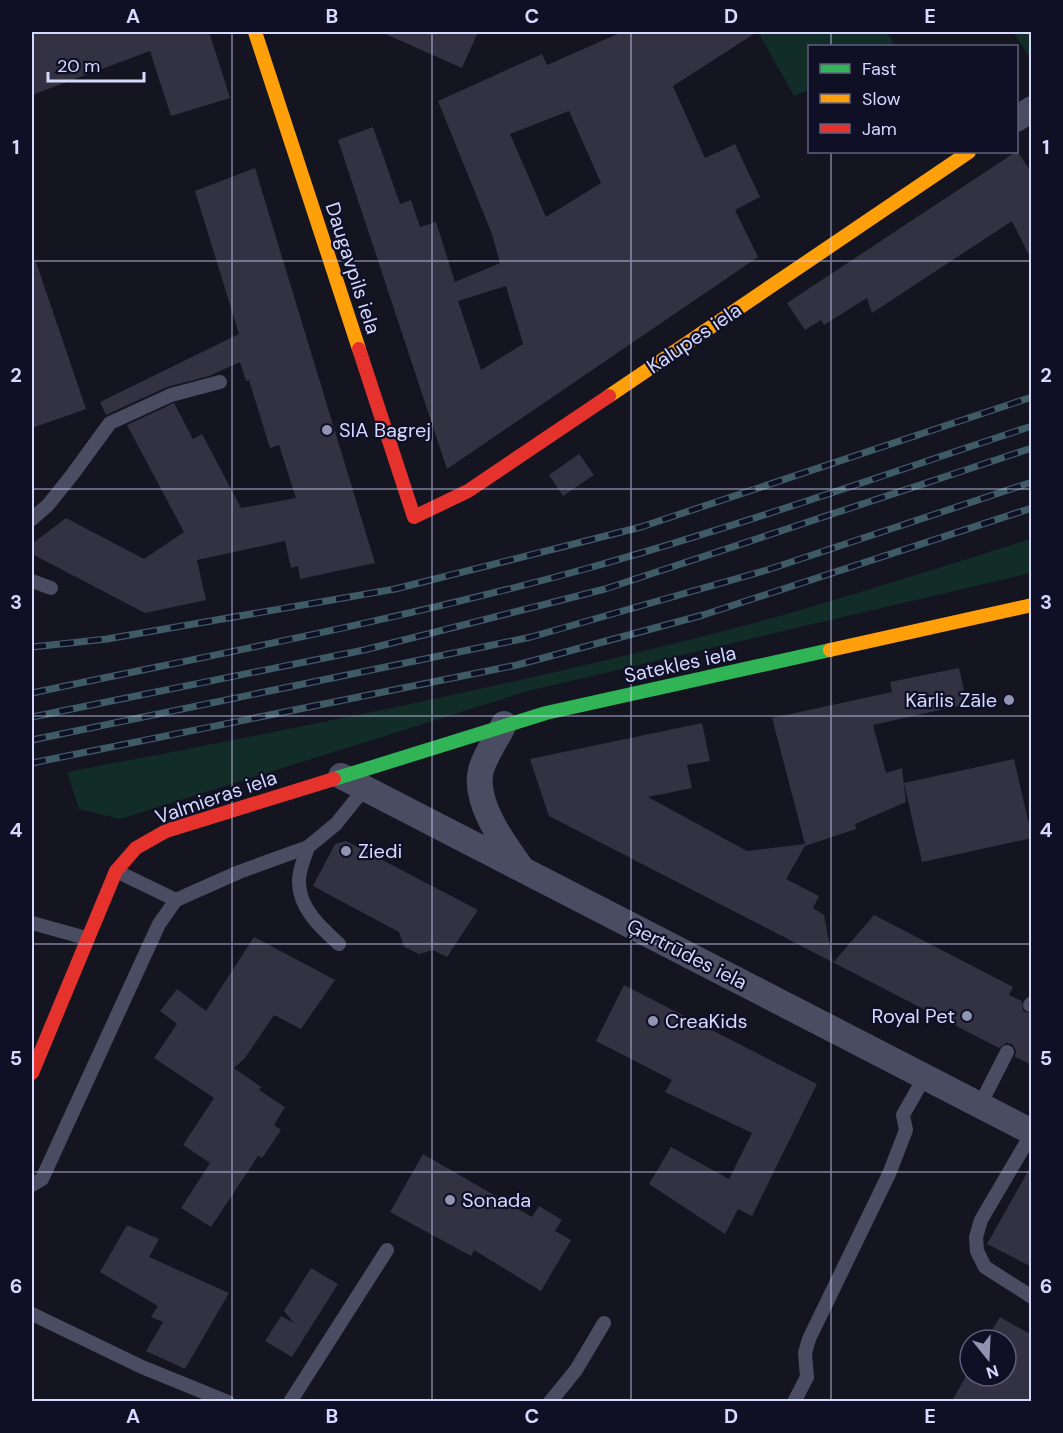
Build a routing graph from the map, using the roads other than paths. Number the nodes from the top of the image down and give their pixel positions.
1 (255, 32) edge
2 (1032, 109) edge
3 (1018, 118) edge
4 (968, 153) edge
5 (220, 382) dead end
6 (414, 517) joint
7 (32, 519) edge
8 (32, 581) edge
9 (51, 588) dead end
10 (1030, 608) edge
11 (504, 724) junction
12 (342, 776) junction
13 (364, 789) junction
14 (308, 847) junction
15 (522, 869) junction
16 (116, 871) junction
17 (176, 900) junction
18 (32, 923) edge
19 (86, 938) junction
20 (339, 944) dead end
21 (1006, 1052) dead end
22 (32, 1073) edge
23 (924, 1078) junction
24 (980, 1105) junction
25 (1032, 1132) edge
26 (32, 1185) edge
27 (387, 1250) dead end
28 (1032, 1297) edge
29 (32, 1314) edge
30 (604, 1323) dead end
31 (228, 1401) edge
32 (290, 1401) edge
33 (550, 1401) edge
34 (794, 1401) edge

1 - 6 main road, Daugavpils iela
2 - 3 street
4 - 6 main road, Kalupes iela
5 - 7 lane
8 - 9 lane
10 - 11 main road, Satekles iela
11 - 12 main road, Satekles iela
11 - 15 street
12 - 13 street, Ģertrūdes iela
12 - 16 main road, Valmieras iela
13 - 14 lane
13 - 15 street, Ģertrūdes iela
14 - 17 lane
14 - 20 lane
15 - 23 street, Ģertrūdes iela
16 - 17 lane
16 - 19 main road, Valmieras iela
17 - 26 lane
18 - 19 lane
19 - 22 main road, Valmieras iela
21 - 24 lane
23 - 24 street, Ģertrūdes iela
23 - 34 lane
24 - 25 street, Ģertrūdes iela
25 - 28 lane
27 - 32 lane
29 - 31 lane
30 - 33 lane

